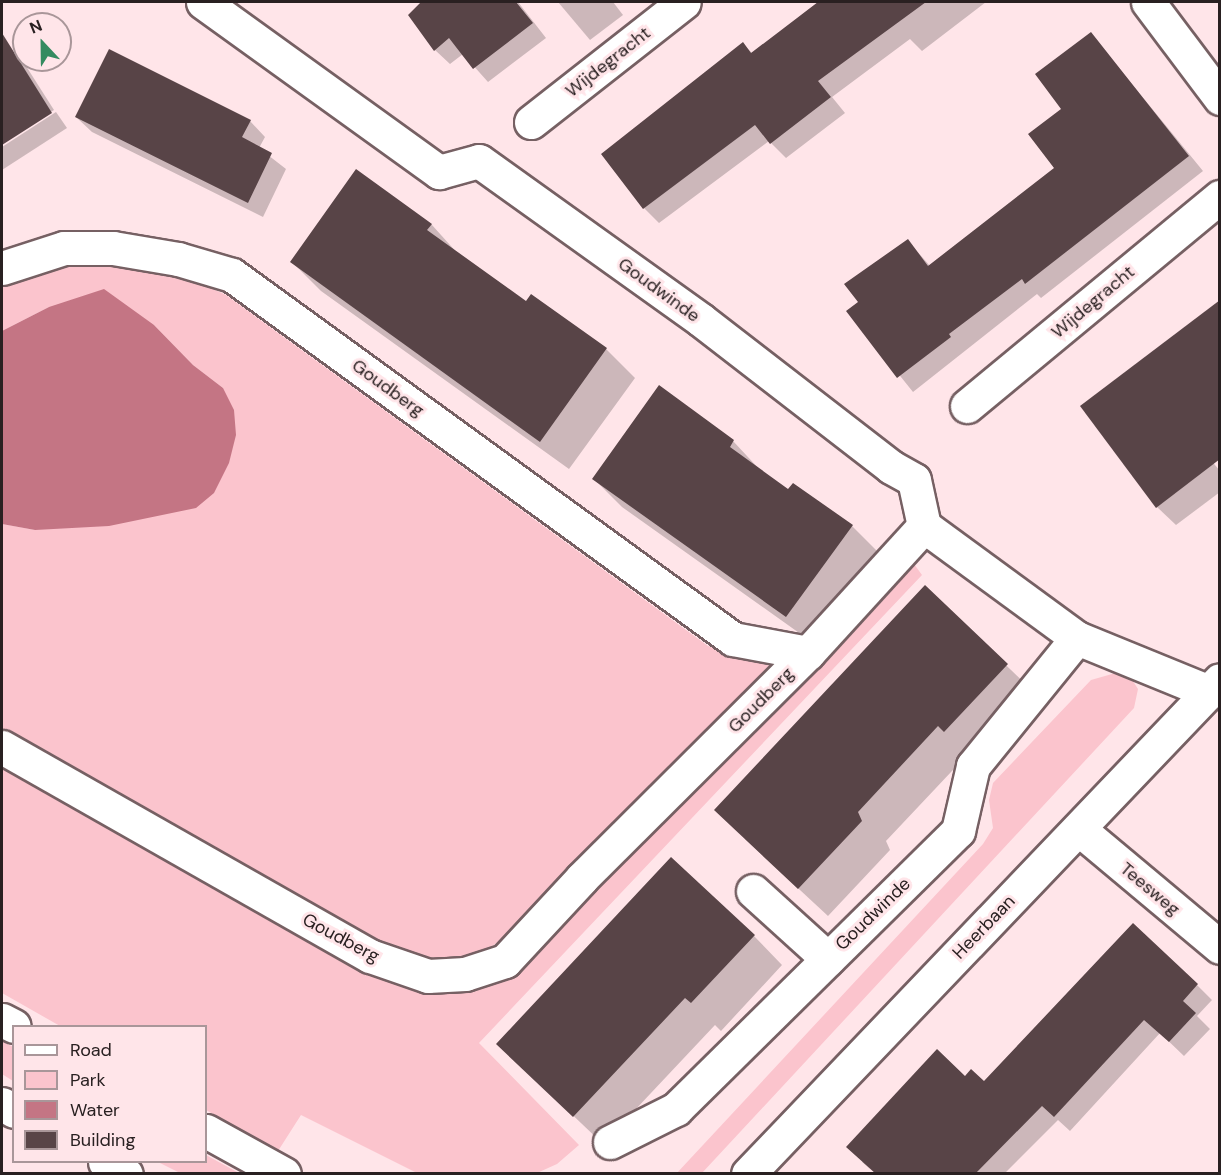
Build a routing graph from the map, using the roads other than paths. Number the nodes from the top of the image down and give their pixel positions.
1 (203, 2) edge
2 (684, 2) edge
3 (1148, 2) edge
4 (1220, 98) edge
5 (531, 122) dead end
6 (1220, 197) edge
7 (2, 268) edge
8 (967, 406) dead end
9 (924, 526) junction
10 (1077, 638) junction
11 (808, 653) junction
12 (1214, 686) edge
13 (2, 747) edge
14 (1080, 830) junction
15 (753, 891) dead end
16 (1220, 947) edge
17 (828, 959) junction
18 (207, 1132) edge
19 (610, 1142) dead end
20 (108, 1163) edge
21 (126, 1173) edge
22 (284, 1173) edge
23 (748, 1173) edge

1 - 9 street, Goudwinde
2 - 5 street, Wijdegracht
3 - 4 street
6 - 8 street, Wijdegracht
7 - 11 street, Goudberg
9 - 10 street
9 - 11 street, Goudberg
10 - 12 street
10 - 17 street, Goudwinde
11 - 13 street, Goudberg
12 - 14 street, Heerbaan
14 - 16 street, Teesweg
14 - 23 street, Heerbaan
15 - 17 street
17 - 19 street, Goudwinde
18 - 22 street
20 - 21 street

